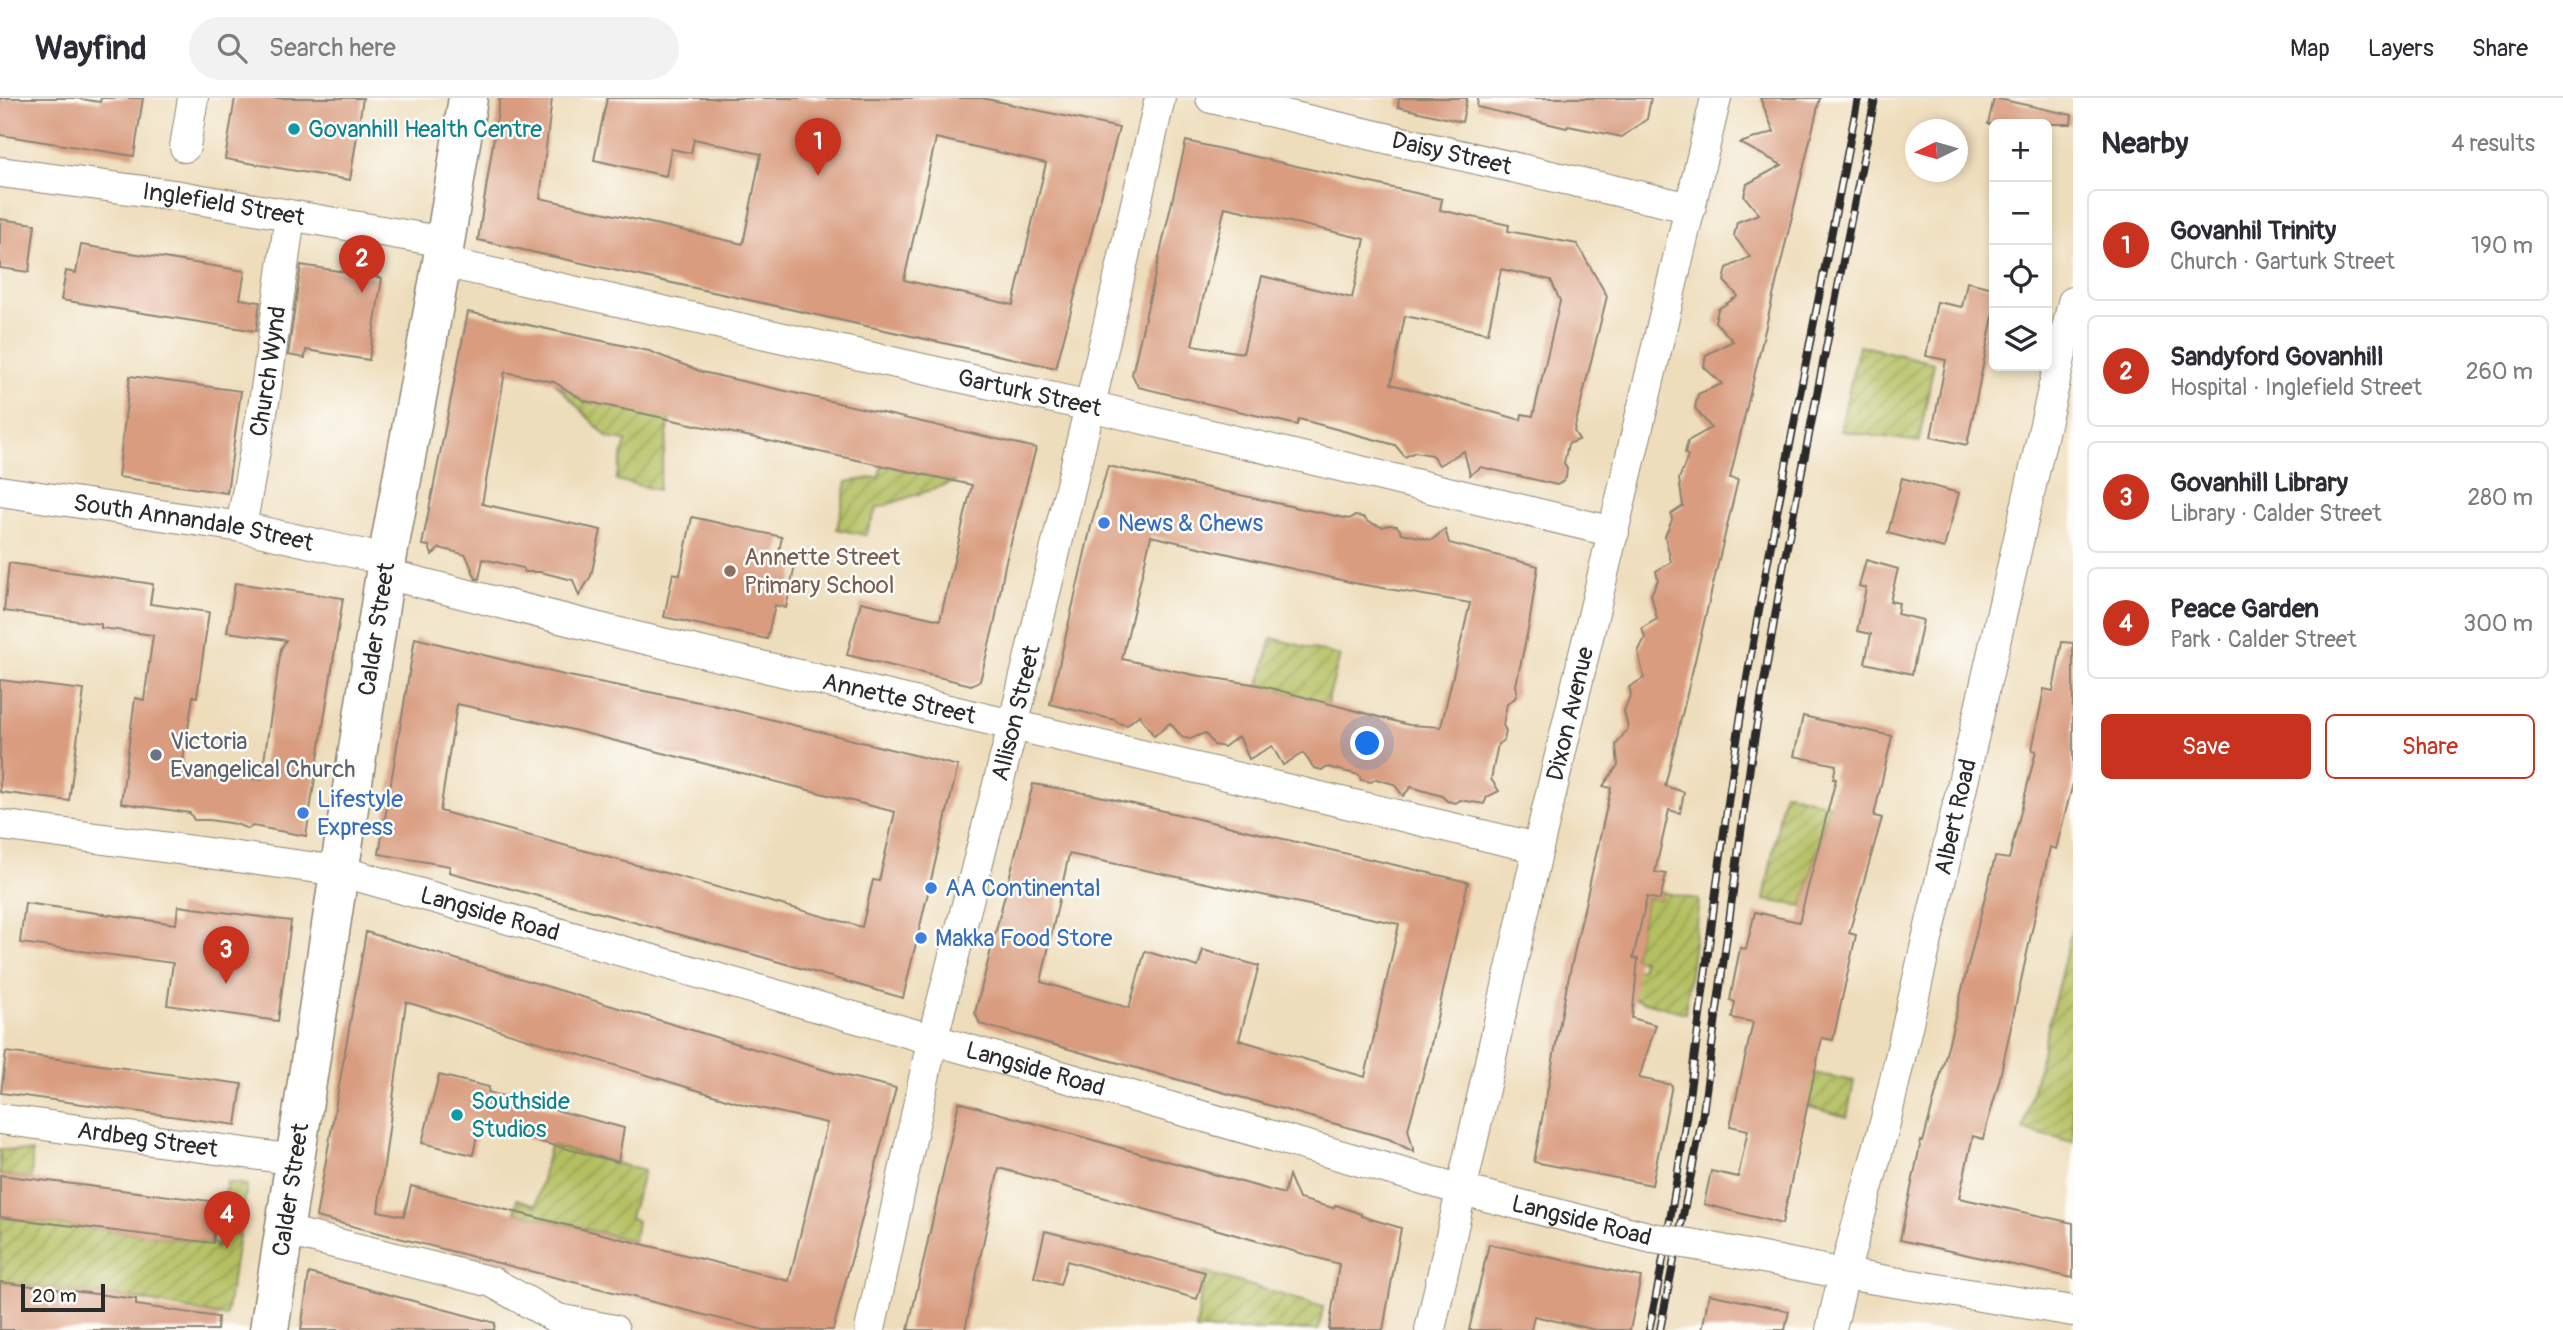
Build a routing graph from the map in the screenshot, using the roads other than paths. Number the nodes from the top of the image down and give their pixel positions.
1 (193, 98) edge
2 (468, 98) edge
3 (1160, 98) edge
4 (1211, 98) edge
5 (1716, 98) edge
6 (185, 147) dead end
7 (0, 172) edge
8 (1691, 208) junction
9 (289, 216) junction
10 (443, 252) junction
11 (2073, 302) edge
12 (1090, 405) junction
13 (0, 491) edge
14 (241, 527) junction
15 (1614, 532) junction
16 (386, 567) junction
17 (1013, 726) junction
18 (0, 825) edge
19 (1538, 848) junction
20 (340, 871) junction
21 (932, 1041) junction
22 (0, 1119) edge
23 (296, 1160) junction
24 (1462, 1190) junction
25 (286, 1231) junction
26 (1844, 1274) junction
27 (2073, 1311) edge
28 (557, 1324) edge
29 (269, 1330) edge
30 (614, 1330) edge
31 (870, 1330) edge
32 (1430, 1330) edge
33 (1831, 1330) edge

1 - 6 street
2 - 10 main road, Calder Street
3 - 12 street, Allison Street
4 - 8 street, Daisy Street
5 - 8 street, Dixon Avenue
7 - 9 street, Inglefield Street
8 - 15 street, Dixon Avenue
9 - 10 street, Inglefield Street
9 - 14 street, Church Wynd
10 - 12 street, Garturk Street
10 - 16 main road, Calder Street
11 - 26 street, Albert Road
12 - 15 street, Garturk Street
12 - 17 street, Allison Street
13 - 14 street, South Annandale Street
14 - 16 street, South Annandale Street
15 - 19 street, Dixon Avenue
16 - 17 street, Annette Street
16 - 20 main road, Calder Street
17 - 19 street, Annette Street
17 - 21 street, Allison Street
18 - 20 street, Langside Road
19 - 24 street, Dixon Avenue
20 - 21 street, Langside Road
20 - 23 main road, Calder Street
21 - 24 street, Langside Road
21 - 31 street, Allison Street
22 - 23 street, Ardbeg Street
23 - 25 main road, Calder Street
24 - 26 street, Langside Road, bridge
24 - 32 street, Dixon Avenue
25 - 28 street
25 - 29 main road, Calder Street
26 - 27 street, Langside Road
26 - 33 street, Albert Road
28 - 30 street

